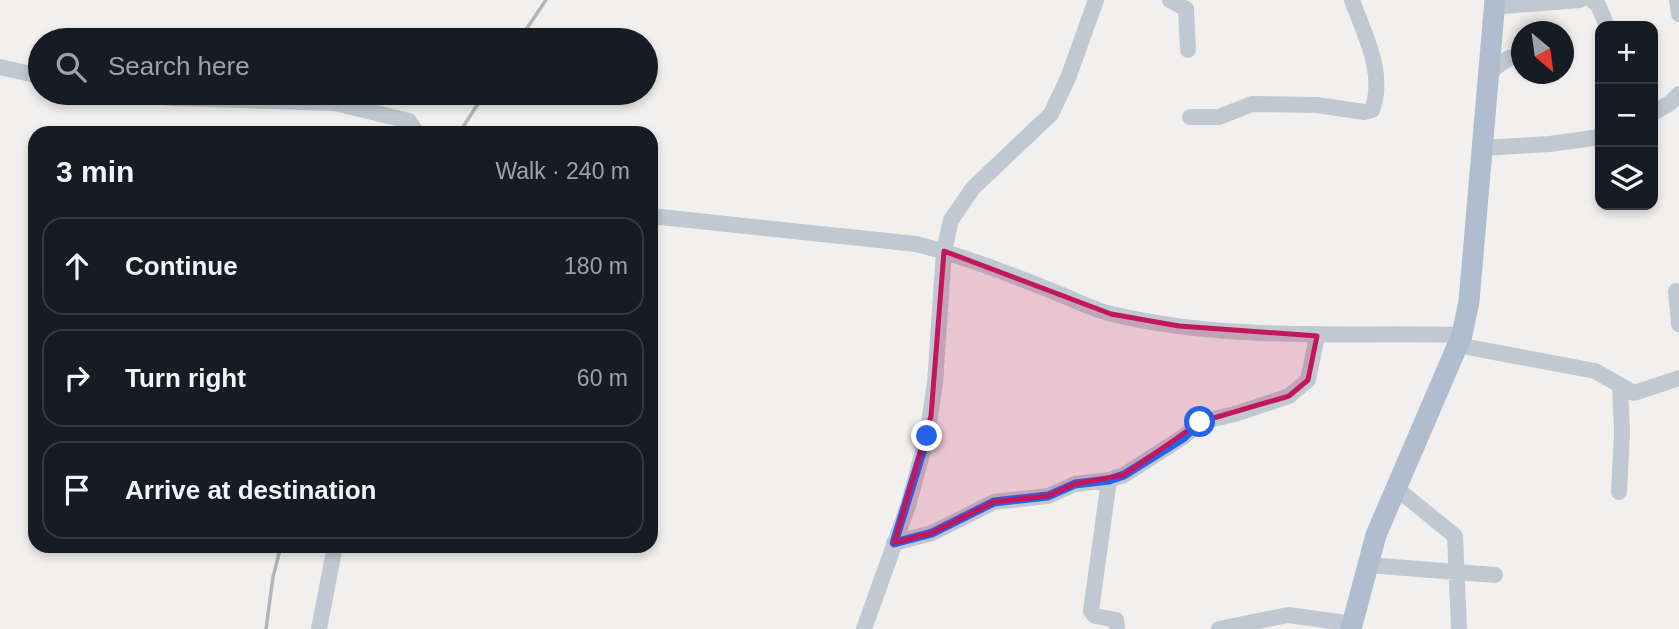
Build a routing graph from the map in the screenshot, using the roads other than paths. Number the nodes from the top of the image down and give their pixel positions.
1 (1096, 0) edge
2 (1170, 0) edge
3 (1352, 0) edge
4 (1580, 0) edge
5 (1592, 0) edge
6 (1677, 0) edge
7 (1494, 4) edge
8 (1679, 13) edge
9 (1605, 21) edge
10 (1188, 50) dead end
11 (1511, 58) edge
12 (0, 67) edge
13 (28, 73) edge
14 (1488, 73) junction
15 (1679, 94) edge
16 (348, 105) edge
17 (1658, 110) edge
18 (1190, 117) dead end
19 (413, 126) edge
20 (1595, 137) edge
21 (1483, 148) junction
22 (658, 217) edge
23 (944, 251) junction
24 (1676, 291) dead end
25 (1679, 324) edge
26 (1317, 336) junction
27 (1460, 340) junction
28 (1679, 378) edge
29 (1620, 386) junction
30 (1109, 480) junction
31 (1396, 488) junction
32 (1619, 492) dead end
33 (894, 543) junction
34 (334, 553) edge
35 (1367, 565) junction
36 (1455, 571) junction
37 (1495, 575) dead end
38 (1352, 627) edge
39 (319, 629) edge
40 (864, 629) edge
41 (1117, 629) edge
42 (1219, 629) edge
43 (1459, 629) edge

1 - 23 street
2 - 10 street
3 - 18 street
4 - 7 street
5 - 9 street
6 - 8 street
7 - 14 main road
11 - 14 street
12 - 13 street
14 - 21 main road
15 - 17 street
16 - 19 street
20 - 21 street
21 - 27 main road
22 - 23 street
23 - 26 street
23 - 33 street
24 - 25 street
26 - 27 street
26 - 30 street
27 - 29 street
27 - 31 main road
28 - 29 street
29 - 32 street
30 - 33 street
30 - 41 street
31 - 35 main road
31 - 36 street
33 - 40 street
34 - 39 street
35 - 36 street
35 - 38 main road
36 - 37 street
36 - 43 street
38 - 42 street

